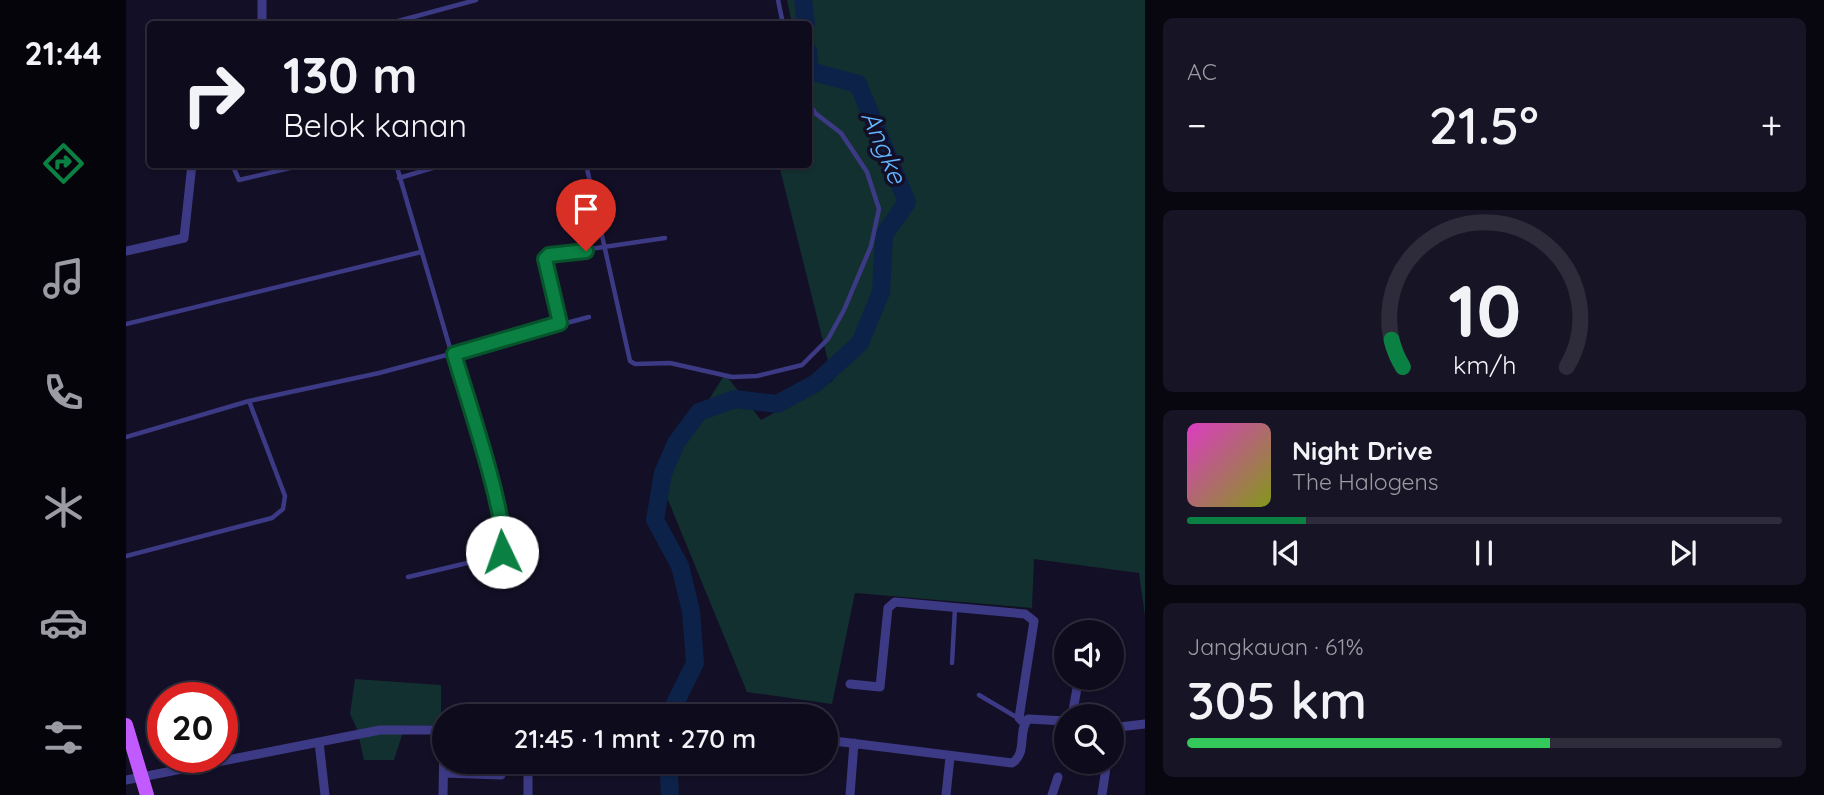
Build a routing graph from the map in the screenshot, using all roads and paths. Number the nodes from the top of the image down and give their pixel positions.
1 (262, 0) edge
2 (476, 0) edge
3 (778, 0) edge
4 (262, 21) edge
5 (398, 21) edge
6 (782, 21) edge
7 (812, 108) edge
8 (192, 168) edge
9 (234, 168) edge
10 (290, 168) edge
11 (397, 168) edge
12 (433, 168) edge
13 (587, 168) edge
14 (399, 178) junction
15 (665, 238) dead end
16 (605, 248) junction
17 (126, 251) edge
18 (421, 252) junction
19 (589, 317) dead end
20 (560, 323) junction
21 (126, 324) edge
22 (454, 354) junction
23 (249, 401) junction
24 (126, 437) edge
25 (126, 556) edge
26 (408, 577) dead end
27 (955, 607) junction
28 (952, 663) dead end
29 (850, 684) dead end
30 (979, 695) dead end
31 (1054, 720) edge
32 (1021, 721) junction
33 (1145, 724) edge
34 (126, 725) edge
35 (1124, 727) edge
36 (432, 730) edge
37 (838, 741) edge
38 (319, 742) junction
39 (854, 743) junction
40 (950, 757) junction
41 (444, 774) edge
42 (472, 774) edge
43 (528, 774) edge
44 (1105, 774) edge
45 (500, 775) dead end
46 (141, 776) junction
47 (1058, 777) dead end
48 (126, 780) edge
49 (147, 795) edge
50 (325, 795) edge
51 (443, 795) edge
52 (528, 795) edge
53 (850, 795) edge
54 (946, 795) edge
55 (1052, 795) edge
56 (1101, 795) edge

1 - 4 street
2 - 5 lane
3 - 6 lane
7 - 16 lane
8 - 17 street
9 - 10 lane
11 - 14 lane
12 - 14 lane
13 - 16 lane
14 - 18 lane
15 - 16 lane
16 - 20 lane
18 - 21 lane
18 - 22 lane
19 - 20 lane
20 - 22 lane
22 - 23 lane
22 - 26 lane
23 - 24 lane
23 - 25 lane
27 - 28 lane
27 - 29 street
27 - 32 street
30 - 32 lane
31 - 32 street
32 - 40 street
33 - 35 street
34 - 46 main road
36 - 38 street
37 - 39 street
38 - 46 street
38 - 50 street
39 - 40 street
39 - 53 street
40 - 54 street
41 - 51 street
42 - 45 street
43 - 52 street
44 - 56 street
46 - 48 street
46 - 49 main road
47 - 55 street

